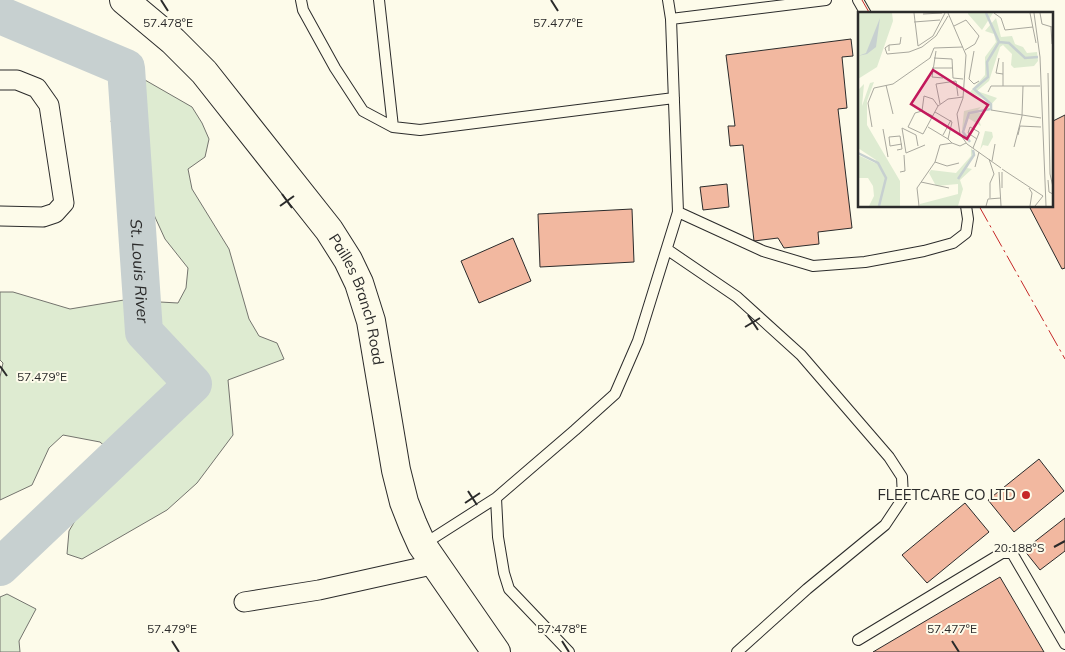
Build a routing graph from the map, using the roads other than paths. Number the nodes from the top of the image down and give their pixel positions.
1 (124, 0) edge
2 (301, 0) edge
3 (378, 0) edge
4 (668, 0) edge
5 (826, 0) edge
6 (858, 0) edge
7 (865, 12) edge
8 (671, 19) junction
9 (0, 80) edge
10 (674, 98) junction
11 (393, 127) junction
12 (966, 208) edge
13 (678, 212) junction
14 (0, 216) edge
15 (668, 250) junction
16 (496, 498) junction
17 (429, 554) junction
18 (244, 602) dead end
19 (858, 640) dead end
20 (1065, 644) edge
21 (496, 652) edge
22 (569, 652) edge
23 (737, 652) edge

1 - 17 main road, Pailles Branch Road
2 - 11 lane
3 - 11 lane
4 - 8 lane
5 - 8 lane
6 - 7 lane
8 - 10 lane
9 - 14 street
10 - 11 lane
10 - 13 lane
12 - 13 lane
13 - 15 lane
15 - 16 lane
15 - 23 lane
16 - 17 lane
16 - 22 lane
17 - 18 street
17 - 21 main road, Pailles Branch Road
19 - 20 lane

